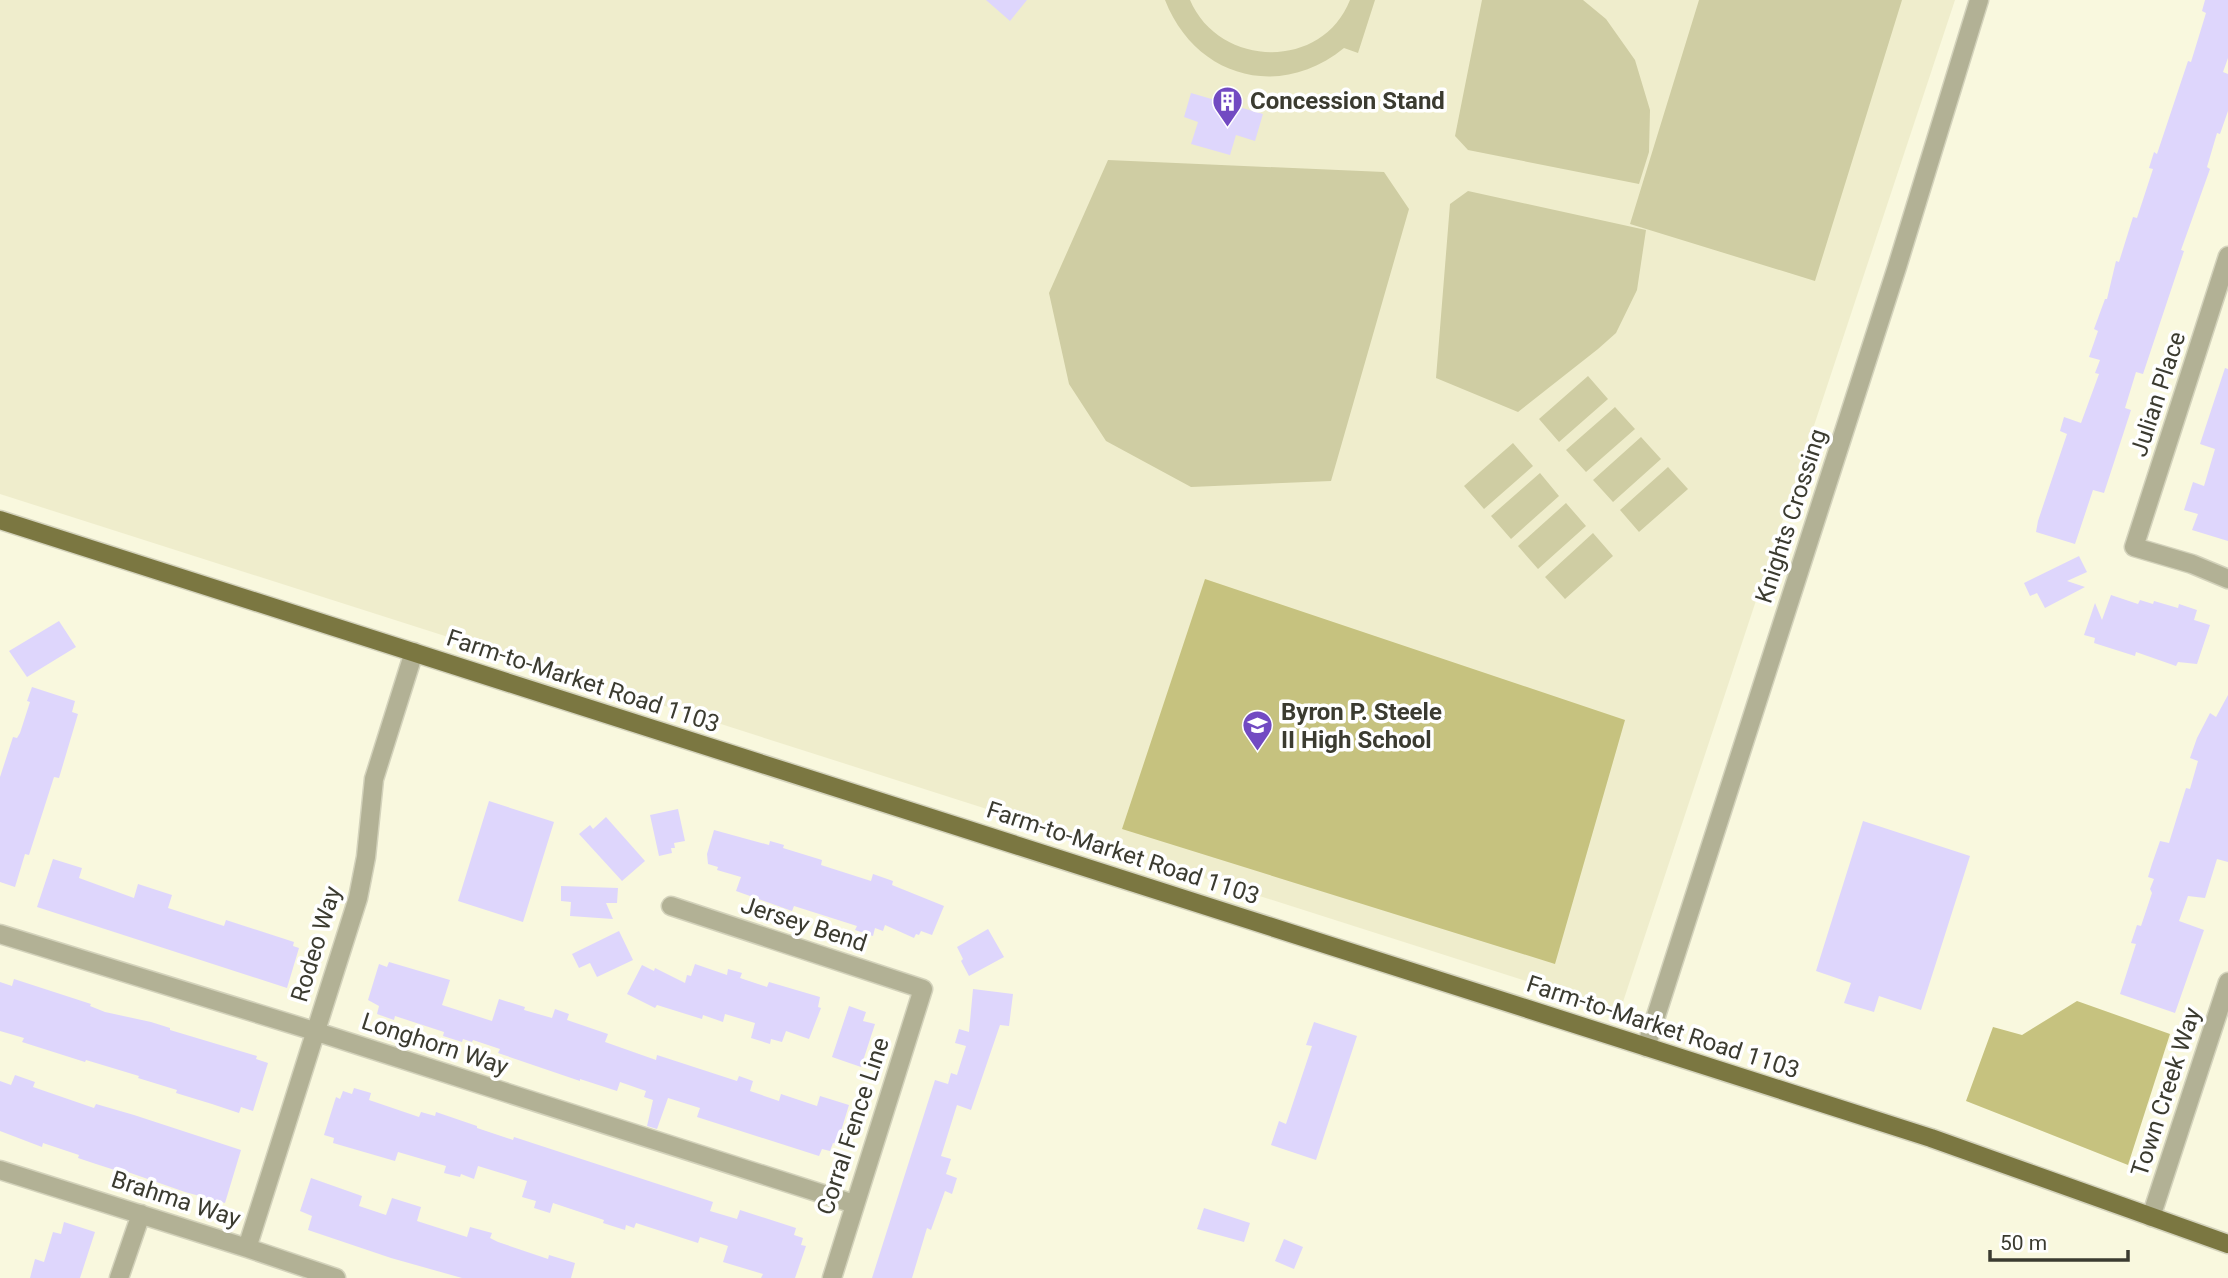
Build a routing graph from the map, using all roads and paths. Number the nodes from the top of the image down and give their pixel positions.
1 (1979, 0) edge
2 (2228, 256) edge
3 (0, 520) edge
4 (2228, 579) edge
5 (414, 652) junction
6 (671, 906) dead end
7 (0, 934) edge
8 (2228, 982) edge
9 (923, 989) joint
10 (314, 1031) junction
11 (1646, 1047) junction
12 (0, 1170) edge
13 (854, 1204) junction
14 (141, 1214) junction
15 (2151, 1217) junction
16 (2228, 1244) edge
17 (247, 1248) junction
18 (119, 1278) edge
19 (336, 1278) edge
20 (832, 1278) edge

1 - 11 street, Knights Crossing
2 - 4 street, Julian Place
3 - 5 main road, Farm-to-Market Road 1103
5 - 10 street, Rodeo Way
5 - 11 main road, Farm-to-Market Road 1103
6 - 9 street, Jersey Bend
7 - 10 street, Longhorn Way
8 - 15 street, Town Creek Way
9 - 13 street, Corral Fence Line
10 - 13 street, Longhorn Way
10 - 17 street, Rodeo Way
11 - 15 main road, Farm-to-Market Road 1103
12 - 14 street, Brahma Way
13 - 20 street, Corral Fence Line
14 - 17 street, Brahma Way
14 - 18 street
15 - 16 main road, Farm-to-Market Road 1103
17 - 19 street, Brahma Way

